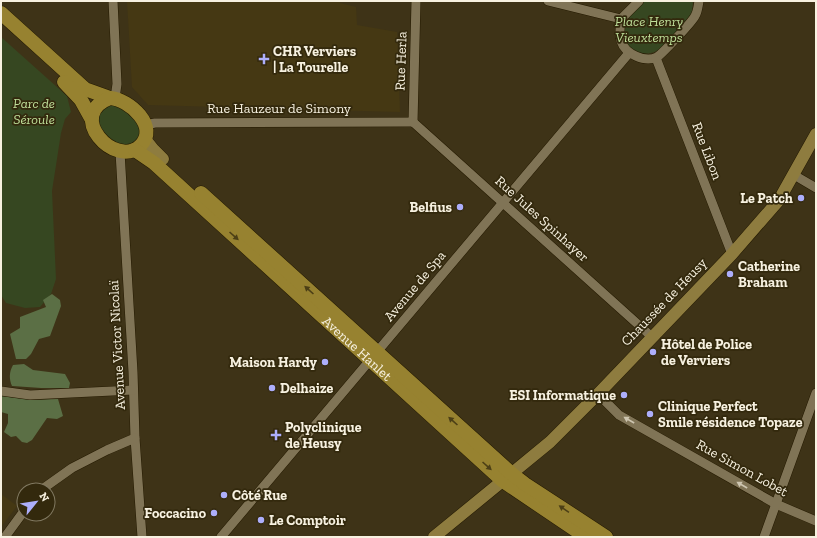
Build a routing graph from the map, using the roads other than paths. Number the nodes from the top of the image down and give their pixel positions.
1 (113, 1) edge
2 (416, 1) edge
3 (548, 1) edge
4 (638, 1) edge
5 (699, 1) edge
6 (1, 13) edge
7 (621, 19) junction
8 (1, 24) edge
9 (629, 53) junction
10 (656, 58) junction
11 (113, 98) junction
12 (91, 118) junction
13 (413, 122) junction
14 (145, 125) junction
15 (816, 134) edge
16 (145, 139) junction
17 (134, 150) junction
18 (120, 152) junction
19 (163, 159) joint
20 (794, 175) junction
21 (816, 188) edge
22 (503, 203) junction
23 (732, 254) junction
24 (652, 337) junction
25 (374, 356) junction
26 (133, 390) junction
27 (1, 391) edge
28 (816, 393) edge
29 (598, 394) junction
30 (134, 438) junction
31 (508, 477) junction
32 (52, 482) edge
33 (776, 504) junction
34 (816, 521) edge
35 (16, 522) edge
36 (5, 537) edge
37 (142, 537) edge
38 (221, 537) edge
39 (434, 537) edge
40 (586, 537) edge
41 (606, 537) edge
42 (764, 537) edge

1 - 11 street
2 - 13 street, Rue Herla
3 - 7 street
4 - 7 street
5 - 10 street
6 - 11 highway
7 - 9 street
8 - 12 highway
9 - 10 street
9 - 22 street, Avenue de Spa
10 - 23 street, Rue Libon
11 - 12 highway
11 - 14 highway
12 - 18 highway
13 - 14 street, Rue Hauzeur de Simony
13 - 22 street, Rue Jules Spinhayer
14 - 16 highway
15 - 20 main road, Chaussée de Heusy
16 - 17 highway
16 - 19 main road, Avenue Hanlet
17 - 18 highway
17 -> 25 highway, Avenue Hanlet
18 - 26 street, Avenue Victor Nicolaï
25 -> 19 highway, Avenue Hanlet
20 - 21 street
20 - 23 main road, Chaussée de Heusy
22 - 24 street, Rue Jules Spinhayer
22 - 25 street, Avenue de Spa
23 - 24 main road, Chaussée de Heusy
24 - 29 main road, Chaussée de Heusy
25 - 31 highway, Avenue Hanlet
25 - 38 street, Avenue de Spa
26 - 27 street
26 - 30 street, Avenue Victor Nicolaï
28 - 33 street
29 - 31 main road, Chaussée de Heusy
33 -> 29 street, Rue Simon Lobet
30 - 32 street
30 - 37 street, Avenue Victor Nicolaï
31 - 39 main road, Chaussée de Heusy
31 - 40 highway, Avenue Hanlet
41 -> 31 highway
33 - 34 street, Rue Simon Lobet
33 - 42 street
35 - 36 street

